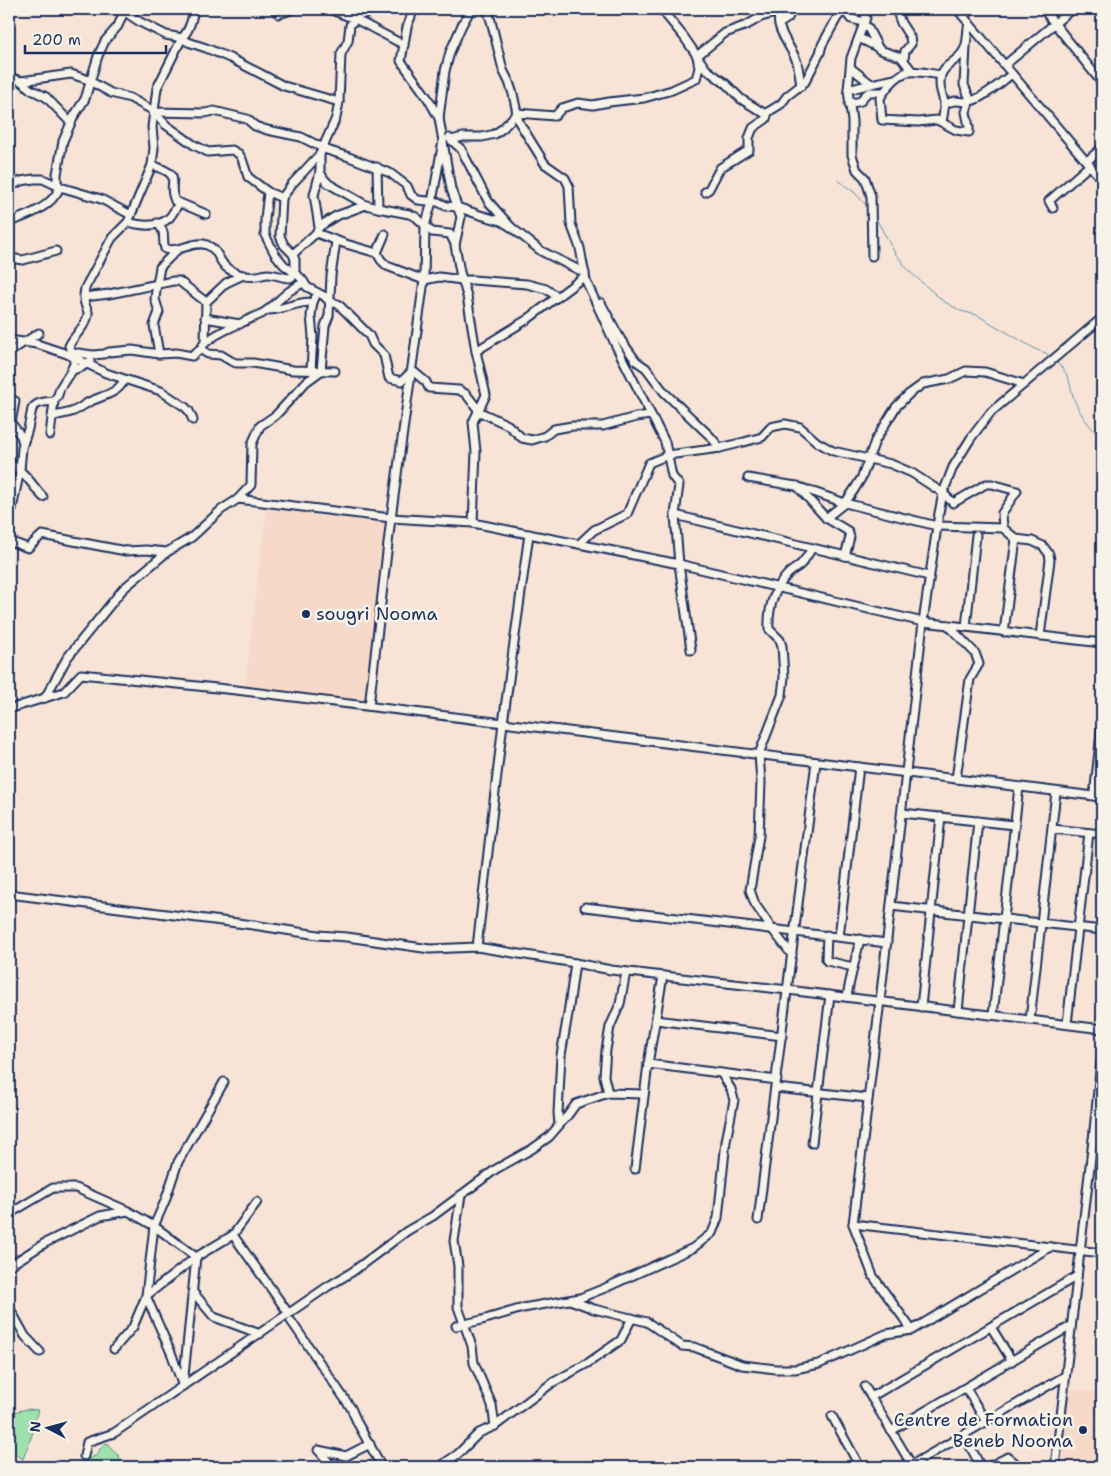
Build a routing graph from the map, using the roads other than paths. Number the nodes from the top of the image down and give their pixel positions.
1 (194, 9) edge
2 (274, 9) edge
3 (294, 9) edge
4 (329, 9) edge
5 (378, 9) edge
6 (414, 9) edge
7 (471, 9) edge
8 (487, 9) edge
9 (661, 9) edge
10 (792, 9) edge
11 (844, 9) edge
12 (864, 9) edge
13 (896, 9) edge
14 (957, 9) edge
15 (972, 9) edge
16 (1043, 9) edge
17 (1072, 9) edge
18 (123, 10) edge
19 (781, 10) edge
20 (963, 16) junction
21 (356, 19) junction
22 (968, 23) junction
23 (1055, 23) junction
24 (779, 24) junction
25 (864, 24) junction
26 (182, 38) junction
27 (859, 38) junction
28 (404, 45) junction
29 (966, 47) junction
30 (880, 50) junction
31 (697, 56) junction
32 (904, 60) junction
33 (1004, 65) junction
34 (851, 68) junction
35 (912, 71) junction
36 (1012, 74) junction
37 (941, 75) junction
38 (9, 77) edge
39 (895, 79) junction
40 (21, 81) junction
41 (90, 81) junction
42 (871, 84) junction
43 (1102, 84) edge
44 (801, 86) junction
45 (848, 90) junction
46 (884, 92) junction
47 (339, 102) junction
48 (970, 102) junction
49 (850, 104) junction
50 (944, 105) junction
51 (154, 112) junction
52 (517, 113) junction
53 (768, 115) junction
54 (439, 118) junction
55 (942, 122) junction
56 (71, 123) junction
57 (441, 131) junction
58 (443, 140) junction
59 (451, 140) junction
60 (1102, 148) edge
61 (322, 152) junction
62 (1089, 163) junction
63 (152, 165) junction
64 (377, 168) junction
65 (320, 172) junction
66 (1102, 180) edge
67 (9, 187) edge
68 (60, 187) junction
69 (268, 192) junction
70 (705, 192) dead end
71 (282, 198) junction
72 (432, 202) junction
73 (179, 203) junction
74 (366, 205) junction
75 (457, 207) junction
76 (378, 208) junction
77 (1053, 208) dead end
78 (206, 214) dead end
79 (130, 219) junction
80 (9, 222) edge
81 (157, 224) junction
82 (425, 226) junction
83 (511, 227) junction
84 (318, 230) junction
85 (385, 234) dead end
86 (336, 240) junction
87 (455, 245) junction
88 (178, 250) junction
89 (56, 251) dead end
90 (377, 253) junction
91 (293, 254) junction
92 (872, 256) dead end
93 (9, 258) edge
94 (294, 273) junction
95 (243, 275) junction
96 (585, 275) junction
97 (424, 280) junction
98 (462, 280) junction
99 (304, 282) junction
100 (157, 284) junction
101 (318, 293) junction
102 (84, 297) junction
103 (558, 297) junction
104 (206, 302) junction
105 (314, 302) junction
106 (330, 302) junction
107 (267, 310) junction
108 (205, 318) junction
109 (1102, 318) edge
110 (240, 324) junction
111 (40, 333) dead end
112 (9, 340) edge
113 (24, 342) junction
114 (202, 346) junction
115 (476, 352) junction
116 (9, 353) edge
117 (159, 354) junction
118 (93, 356) junction
119 (74, 357) junction
120 (86, 363) junction
121 (311, 370) junction
122 (321, 371) junction
123 (335, 371) dead end
124 (411, 372) junction
125 (69, 374) junction
126 (124, 380) junction
127 (1024, 384) junction
128 (15, 401) dead end
129 (54, 401) junction
130 (478, 410) junction
131 (651, 416) junction
132 (52, 417) junction
133 (193, 420) dead end
134 (50, 435) dead end
135 (23, 444) junction
136 (720, 448) junction
137 (668, 454) junction
138 (867, 460) junction
139 (10, 464) edge
140 (20, 466) junction
141 (748, 478) dead end
142 (796, 486) junction
143 (943, 493) junction
144 (43, 497) dead end
145 (238, 499) junction
146 (11, 501) edge
147 (845, 503) junction
148 (9, 514) edge
149 (675, 514) junction
150 (391, 518) junction
151 (826, 518) junction
152 (473, 523) junction
153 (937, 526) junction
154 (1003, 528) junction
155 (529, 534) junction
156 (976, 536) dead end
157 (1016, 539) junction
158 (9, 541) edge
159 (579, 544) junction
160 (812, 548) junction
161 (167, 552) junction
162 (845, 556) junction
163 (680, 564) junction
164 (929, 576) junction
165 (778, 587) junction
166 (923, 622) junction
167 (948, 625) junction
168 (966, 627) junction
169 (1004, 632) junction
170 (1040, 636) junction
171 (1102, 643) edge
172 (691, 650) dead end
173 (44, 698) junction
174 (369, 706) junction
175 (9, 709) edge
176 (504, 723) junction
177 (1102, 724) edge
178 (759, 754) junction
179 (816, 762) junction
180 (859, 767) junction
181 (906, 773) junction
182 (956, 779) junction
183 (1019, 786) junction
184 (1056, 792) junction
185 (1094, 796) junction
186 (1102, 797) edge
187 (902, 813) junction
188 (942, 817) junction
189 (978, 821) junction
190 (1014, 825) junction
191 (1052, 829) junction
192 (1090, 833) junction
193 (1102, 834) edge
194 (9, 894) edge
195 (891, 906) junction
196 (585, 907) dead end
197 (932, 910) junction
198 (969, 915) junction
199 (1004, 919) junction
200 (1041, 923) junction
201 (1078, 927) junction
202 (772, 929) junction
203 (1102, 930) edge
204 (795, 932) junction
205 (827, 935) junction
206 (839, 937) junction
207 (860, 939) junction
208 (887, 943) junction
209 (476, 947) junction
210 (792, 955) junction
211 (575, 963) junction
212 (853, 966) junction
213 (626, 972) junction
214 (663, 976) junction
215 (788, 990) junction
216 (830, 995) junction
217 (846, 997) junction
218 (880, 1001) junction
219 (921, 1006) junction
220 (958, 1011) junction
221 (993, 1015) junction
222 (656, 1020) junction
223 (1030, 1020) junction
224 (1067, 1024) junction
225 (1102, 1029) edge
226 (782, 1036) junction
227 (1102, 1051) edge
228 (648, 1064) junction
229 (721, 1073) junction
230 (224, 1082) dead end
231 (776, 1084) junction
232 (608, 1093) junction
233 (818, 1093) junction
234 (644, 1094) junction
235 (868, 1098) junction
236 (559, 1125) junction
237 (1093, 1140) junction
238 (1102, 1141) edge
239 (812, 1143) dead end
240 (635, 1169) dead end
241 (461, 1195) junction
242 (105, 1202) junction
243 (257, 1202) dead end
244 (128, 1211) junction
245 (9, 1214) edge
246 (100, 1216) junction
247 (758, 1220) dead end
248 (852, 1224) junction
249 (154, 1226) junction
250 (233, 1235) junction
251 (1050, 1247) junction
252 (1080, 1250) junction
253 (1102, 1253) edge
254 (196, 1257) junction
255 (9, 1266) edge
256 (1077, 1276) junction
257 (193, 1292) junction
258 (146, 1296) junction
259 (570, 1300) junction
260 (9, 1307) edge
261 (290, 1318) junction
262 (632, 1318) junction
263 (464, 1324) junction
264 (456, 1326) dead end
265 (1071, 1326) junction
266 (991, 1327) junction
267 (912, 1330) junction
268 (260, 1334) junction
269 (114, 1349) dead end
270 (40, 1352) dead end
271 (1012, 1361) junction
272 (1065, 1376) junction
273 (183, 1386) junction
274 (865, 1387) dead end
275 (966, 1388) junction
276 (871, 1397) junction
277 (832, 1416) dead end
278 (986, 1422) junction
279 (495, 1426) junction
280 (891, 1431) junction
281 (964, 1435) junction
282 (370, 1444) junction
283 (84, 1456) dead end
284 (333, 1467) edge
285 (382, 1467) edge
286 (439, 1467) edge
287 (860, 1467) edge
288 (911, 1467) edge
289 (982, 1467) edge
290 (988, 1467) edge
291 (1020, 1467) edge
292 (1055, 1467) edge

1 - 26 street
2 - 3 street
4 - 21 street
5 - 21 street
6 - 28 street
7 - 54 street
8 - 52 street
9 - 31 street
10 - 24 street
11 - 25 street
11 - 44 street
12 - 25 street
13 - 32 street
14 - 20 street
15 - 20 street
16 - 23 street
17 - 23 street
18 - 26 street
18 - 41 street
19 - 24 street
19 - 31 street
20 - 22 street
21 - 28 street
21 - 47 street
22 - 29 street
22 - 33 street
23 - 33 street
23 - 43 street
24 - 44 street
25 - 27 street
25 - 30 street
26 - 47 street
26 - 51 street
27 - 30 street
27 - 34 street
28 - 54 street
29 - 37 street
29 - 48 street
30 - 32 street
31 - 52 street
31 - 53 street
32 - 35 street
33 - 36 street
34 - 42 street
34 - 45 street
35 - 37 street
35 - 39 street
36 - 48 street
36 - 62 street
37 - 50 street
38 - 40 street
39 - 42 street
39 - 46 street
40 - 41 street
40 - 56 street
41 - 51 street
41 - 56 street
42 - 45 street
44 - 53 street
45 - 49 street
46 - 49 street
46 - 55 street
47 - 61 street
48 - 50 street
48 - 55 street
49 - 92 street
50 - 55 street
51 - 61 street
51 - 63 street
51 - 69 street
52 - 59 street
52 - 96 street
53 - 70 street
54 - 57 street
56 - 68 street
57 - 58 street
57 - 59 street
58 - 72 street
58 - 75 street
59 - 83 street
60 - 62 street
61 - 64 street
61 - 65 street
61 - 71 street
62 - 66 street
62 - 77 street
63 - 73 street
63 - 79 street
64 - 72 street
64 - 76 street
65 - 74 street
65 - 84 street
67 - 68 street
68 - 79 street
68 - 80 street
69 - 71 street
69 - 94 street
71 - 91 street
72 - 75 street
72 - 82 street
73 - 78 street
73 - 81 street
74 - 76 street
74 - 84 street
75 - 83 street
75 - 87 street
76 - 82 street
79 - 81 street
79 - 102 street
81 - 88 street
82 - 87 street
82 - 97 street
83 - 96 street
84 - 86 street
84 - 91 street
85 - 90 street
86 - 90 street
86 - 106 street
87 - 98 street
88 - 95 street
88 - 100 street
89 - 93 street
90 - 97 street
91 - 94 street
94 - 95 street
94 - 99 street
95 - 104 street
96 - 103 street
96 - 131 street
96 - 136 street
97 - 98 street
97 - 124 street
98 - 103 street
98 - 115 street
99 - 101 street
99 - 107 street
100 - 102 street
100 - 104 street
100 - 117 street
101 - 105 street
101 - 106 street
102 - 119 street
103 - 115 street
104 - 108 street
105 - 107 street
105 - 121 street
106 - 122 street
106 - 124 street
107 - 110 street
108 - 110 street
108 - 114 street
109 - 127 street
110 - 114 street
111 - 113 street
112 - 113 street
113 - 116 street
113 - 119 street
114 - 117 street
114 - 121 street
115 - 130 street
117 - 118 street
118 - 119 street
118 - 120 street
119 - 120 street
119 - 125 street
120 - 125 street
120 - 126 street
121 - 122 street
122 - 123 street
122 - 145 street
124 - 130 street
124 - 150 street
125 - 129 street
126 - 132 street
126 - 133 street
127 - 138 street
127 - 143 street
128 - 135 street
129 - 132 street
129 - 135 street
130 - 131 street
130 - 152 street
131 - 137 street
132 - 134 street
135 - 140 street
136 - 137 street
136 - 138 street
137 - 149 street
137 - 159 street
138 - 143 street
138 - 147 street
139 - 140 street
140 - 144 street
140 - 146 street
141 - 142 street
142 - 147 street
142 - 151 street
143 - 153 street
143 - 154 street
145 - 150 street
145 - 161 street
146 - 148 street
147 - 151 street
147 - 153 street
149 - 160 street
149 - 163 street
150 - 152 street
150 - 174 street
151 - 162 street
152 - 155 street
153 - 154 street
153 - 164 street
154 - 157 street
155 - 159 street
155 - 176 street
156 - 168 street
157 - 169 street
157 - 170 street
158 - 161 street
159 - 163 street
160 - 162 street
160 - 165 street
161 - 173 street
162 - 164 street
163 - 165 street
163 - 172 street
164 - 166 street
165 - 166 street
165 - 178 street
166 - 167 street
166 - 181 street
167 - 168 street
167 - 182 street
168 - 169 street
169 - 170 street
170 - 171 street
173 - 174 street
173 - 175 street
174 - 176 street
176 - 178 street
176 - 209 street
177 - 185 street
178 - 179 street
178 - 202 street
179 - 180 street
179 - 204 street
180 - 181 street
180 - 206 street
181 - 182 street
181 - 187 street
182 - 183 street
183 - 184 street
183 - 190 street
184 - 185 street
184 - 191 street
185 - 186 street
187 - 188 street
187 - 195 street
188 - 189 street
188 - 197 street
189 - 190 street
189 - 198 street
190 - 199 street
191 - 192 street
191 - 200 street
192 - 193 street
192 - 201 street
194 - 209 street
195 - 197 street
195 - 208 street
196 - 202 street
197 - 198 street
197 - 219 street
198 - 199 street
198 - 220 street
199 - 200 street
199 - 221 street
200 - 201 street
200 - 223 street
201 - 203 street
201 - 224 street
202 - 204 street
202 - 210 street
204 - 205 street
204 - 210 street
205 - 206 street
205 - 212 street
206 - 207 street
207 - 208 street
207 - 212 street
208 - 218 street
209 - 211 street
210 - 215 street
211 - 213 street
211 - 236 street
212 - 217 street
213 - 214 street
213 - 232 street
214 - 215 street
214 - 222 street
215 - 216 street
215 - 226 street
216 - 217 street
216 - 233 street
217 - 218 street
218 - 219 street
218 - 235 street
219 - 220 street
220 - 221 street
221 - 223 street
222 - 226 street
222 - 228 street
223 - 224 street
224 - 225 street
226 - 231 street
227 - 237 street
228 - 229 street
228 - 234 street
229 - 231 street
229 - 259 street
230 - 249 street
231 - 233 street
231 - 247 street
232 - 234 street
232 - 236 street
233 - 235 street
233 - 239 street
234 - 240 street
235 - 248 street
236 - 241 street
237 - 238 street
237 - 252 street
241 - 261 street
241 - 263 street
242 - 244 street
242 - 245 street
242 - 246 street
243 - 250 street
244 - 246 street
244 - 249 street
246 - 255 street
248 - 251 street
248 - 267 street
249 - 254 street
249 - 258 street
250 - 254 street
250 - 261 street
251 - 252 street
251 - 267 street
252 - 253 street
252 - 256 street
254 - 257 street
254 - 258 street
256 - 265 street
256 - 266 street
257 - 268 street
257 - 273 street
258 - 269 street
258 - 273 street
259 - 262 street
259 - 263 street
260 - 270 street
261 - 268 street
261 - 282 street
262 - 267 street
262 - 279 street
263 - 264 street
263 - 279 street
265 - 271 street
265 - 272 street
266 - 271 street
266 - 276 street
268 - 273 street
271 - 275 street
272 - 278 street
272 - 292 street
273 - 283 street
274 - 276 street
275 - 278 street
275 - 280 street
276 - 280 street
277 - 287 street
278 - 281 street
279 - 286 street
280 - 288 street
281 - 288 street
281 - 289 street
282 - 284 street
282 - 285 street
290 - 291 street

